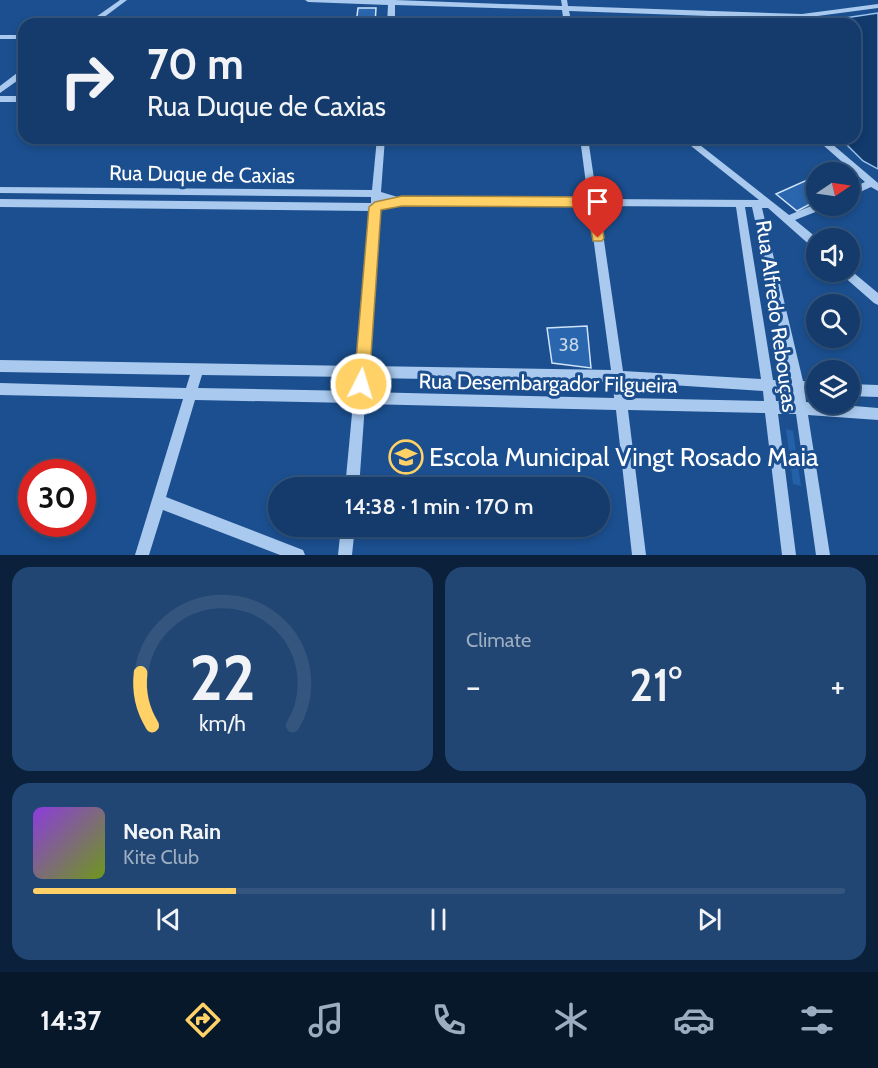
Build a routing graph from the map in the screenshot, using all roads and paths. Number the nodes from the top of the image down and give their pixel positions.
1 (124, 0) edge
2 (308, 0) edge
3 (392, 2) edge
4 (565, 4) edge
5 (878, 6) edge
6 (801, 16) junction
7 (98, 18) edge
8 (391, 18) edge
9 (787, 18) edge
10 (0, 37) edge
11 (18, 38) edge
12 (18, 76) edge
13 (0, 90) edge
14 (0, 99) edge
15 (18, 99) edge
16 (380, 144) edge
17 (585, 144) edge
18 (693, 144) edge
19 (826, 144) edge
20 (875, 185) edge
21 (0, 190) edge
22 (860, 190) edge
23 (376, 194) junction
24 (402, 201) junction
25 (592, 202) junction
26 (0, 203) edge
27 (740, 204) junction
28 (756, 204) junction
29 (770, 204) junction
30 (375, 207) junction
31 (806, 212) edge
32 (789, 219) junction
33 (806, 235) edge
34 (857, 282) edge
35 (878, 300) edge
36 (0, 366) edge
37 (198, 369) junction
38 (363, 371) junction
39 (618, 376) junction
40 (768, 386) junction
41 (798, 387) junction
42 (806, 387) edge
43 (0, 389) edge
44 (860, 391) edge
45 (878, 392) edge
46 (190, 394) junction
47 (360, 398) junction
48 (621, 404) junction
49 (771, 408) junction
50 (801, 408) junction
51 (878, 414) edge
52 (353, 477) edge
53 (158, 501) junction
54 (347, 537) edge
55 (142, 555) edge
56 (298, 555) edge
57 (345, 555) edge
58 (639, 555) edge
59 (789, 555) edge
60 (823, 555) edge

1 - 7 street
2 - 3 street
3 - 4 street
3 - 8 street
4 - 6 street
5 - 6 street
6 - 9 street
10 - 11 street
12 - 13 street
14 - 15 street
16 - 23 street
17 - 25 street
18 - 29 street
19 - 20 street
20 - 22 street
21 - 23 street, Rua Duque de Caxias
23 - 24 street, Rua Duque de Caxias
23 - 30 street
24 - 25 street, Rua Duque de Caxias
24 - 30 street, Rua Duque de Caxias
25 - 27 street, Rua Duque de Caxias
25 - 39 street
26 - 30 street, Rua Duque de Caxias
27 - 28 street, Rua Alfredo Rebouças
27 - 40 street, Rua Alfredo Rebouças
28 - 29 street
28 - 41 street, Rua Alfredo Rebouças
29 - 32 street
30 - 38 street
31 - 32 street
32 - 33 street
34 - 35 street
36 - 37 street, Rua Desembargador Filgueira
37 - 38 street, Rua Desembargador Filgueira
37 - 46 street
38 - 39 street, Rua Desembargador Filgueira
38 - 47 street
39 - 40 street, Rua Desembargador Filgueira
39 - 48 street
40 - 41 street, Rua Desembargador Filgueira
40 - 49 street, Rua Alfredo Rebouças
41 - 42 street, Rua Desembargador Filgueira
41 - 50 street, Rua Alfredo Rebouças
43 - 46 street, Rua Desembargador Filgueira
44 - 45 street
46 - 47 street, Rua Desembargador Filgueira
46 - 53 street
47 - 48 street, Rua Desembargador Filgueira
47 - 52 street
48 - 49 street, Rua Desembargador Filgueira
48 - 58 street
49 - 50 street, Rua Desembargador Filgueira
49 - 59 street, Rua Alfredo Rebouças
50 - 51 street, Rua Desembargador Filgueira
50 - 60 street, Rua Alfredo Rebouças
53 - 55 street
53 - 56 street
54 - 57 street

